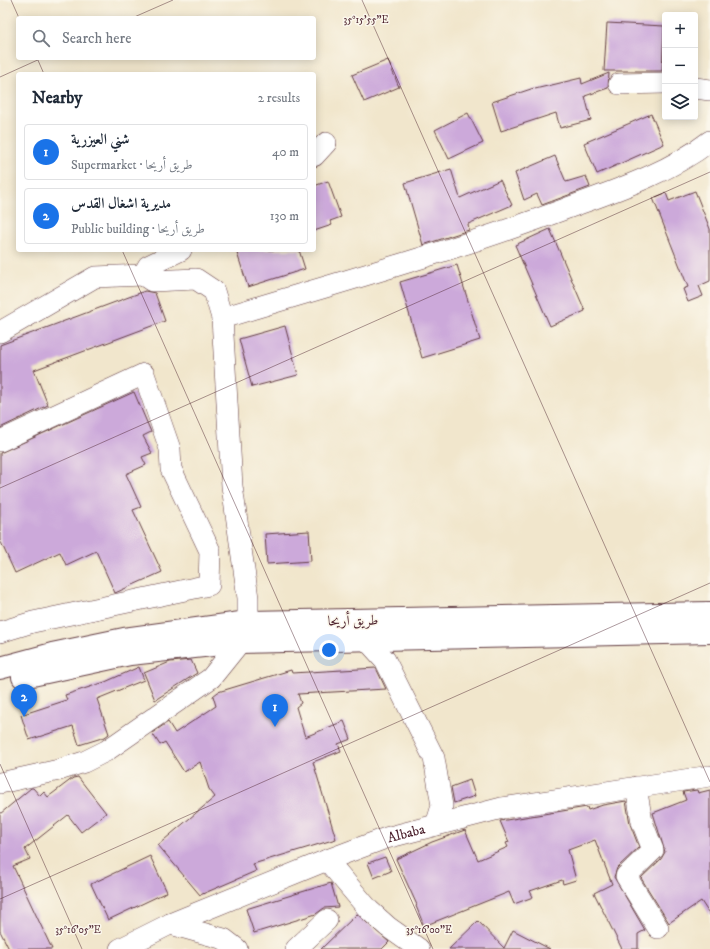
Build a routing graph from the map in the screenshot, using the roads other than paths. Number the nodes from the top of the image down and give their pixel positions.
1 (618, 84) dead end
2 (662, 84) edge
3 (698, 88) edge
4 (710, 90) edge
5 (710, 141) edge
6 (177, 252) edge
7 (143, 275) junction
8 (222, 318) junction
9 (0, 332) edge
10 (0, 441) edge
11 (710, 613) edge
12 (248, 622) junction
13 (0, 632) edge
14 (710, 632) edge
15 (366, 639) junction
16 (240, 642) junction
17 (0, 668) edge
18 (0, 682) edge
19 (710, 776) edge
20 (0, 783) edge
21 (636, 787) junction
22 (436, 825) junction
23 (327, 860) junction
24 (327, 920) dead end
25 (170, 924) junction
26 (658, 928) dead end
27 (120, 949) edge
28 (237, 949) edge
29 (296, 949) edge
30 (419, 949) edge

1 - 2 street
3 - 4 street
5 - 8 street
6 - 7 street
7 - 8 street
7 - 9 street
8 - 12 street
10 - 13 street
11 - 12 main road, طريق أريحا
12 - 16 street
12 - 17 main road, طريق أريحا
14 - 15 main road, طريق أريحا
15 - 16 main road, طريق أريحا
15 - 22 street
16 - 18 main road, طريق أريحا
16 - 20 street
19 - 21 street, Albaba
21 - 22 street, Albaba
21 - 26 street
22 - 23 street, Albaba
23 - 25 street, Albaba
23 - 30 street
24 - 29 street
25 - 27 street, Albaba
25 - 28 street

